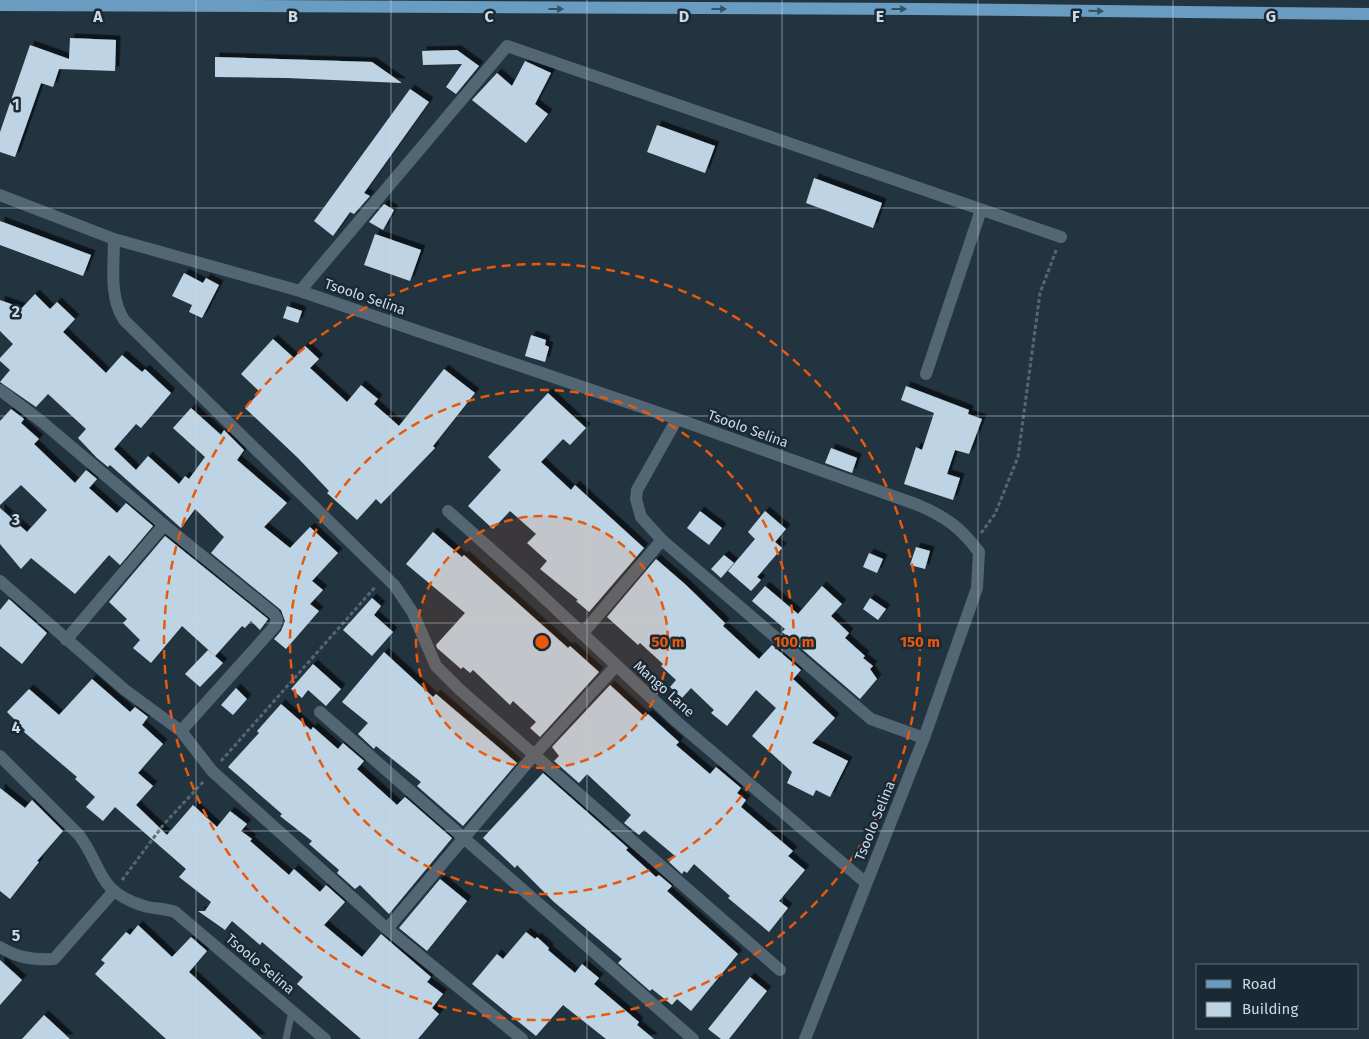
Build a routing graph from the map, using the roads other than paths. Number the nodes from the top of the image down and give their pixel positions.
1 (0, 5) edge
2 (1369, 14) edge
3 (0, 195) edge
4 (981, 210) junction
5 (1061, 238) road end
6 (114, 239) junction
7 (300, 291) junction
8 (926, 374) dead end
9 (0, 390) edge
10 (677, 419) junction
11 (448, 512) dead end
12 (164, 525) junction
13 (662, 540) junction
14 (0, 581) edge
15 (582, 634) junction
16 (66, 640) junction
17 (616, 666) junction
18 (320, 712) dead end
19 (181, 732) junction
20 (924, 738) junction
21 (534, 754) junction
22 (0, 756) edge
23 (464, 837) junction
24 (866, 883) junction
25 (113, 892) junction
26 (387, 929) junction
27 (0, 947) edge
28 (780, 970) dead end
29 (292, 1011) junction
30 (286, 1039) edge
31 (325, 1039) edge
32 (522, 1039) edge
33 (692, 1039) edge
34 (805, 1039) edge

1 -> 2 main road
3 - 6 street, Tsoolo Selina
4 - 5 street
4 - 7 street
4 - 8 street
6 - 7 street, Tsoolo Selina
6 - 21 street
7 - 10 street, Tsoolo Selina
9 - 12 street
10 - 13 street
10 - 20 street, Tsoolo Selina
11 - 15 street, Mango Lane
12 - 16 street
12 - 19 street
13 - 15 street
13 - 20 street
14 - 16 street
15 - 17 street, Mango Lane
16 - 19 street
17 - 21 street
17 - 24 street, Mango Lane
18 - 23 street
19 - 26 street
20 - 24 street, Tsoolo Selina
21 - 23 street
21 - 28 street
22 - 25 street
23 - 26 street
23 - 33 street
24 - 34 street, Tsoolo Selina
25 - 27 street
25 - 29 street, Tsoolo Selina
26 - 32 street
29 - 30 lane
29 - 31 street, Tsoolo Selina

